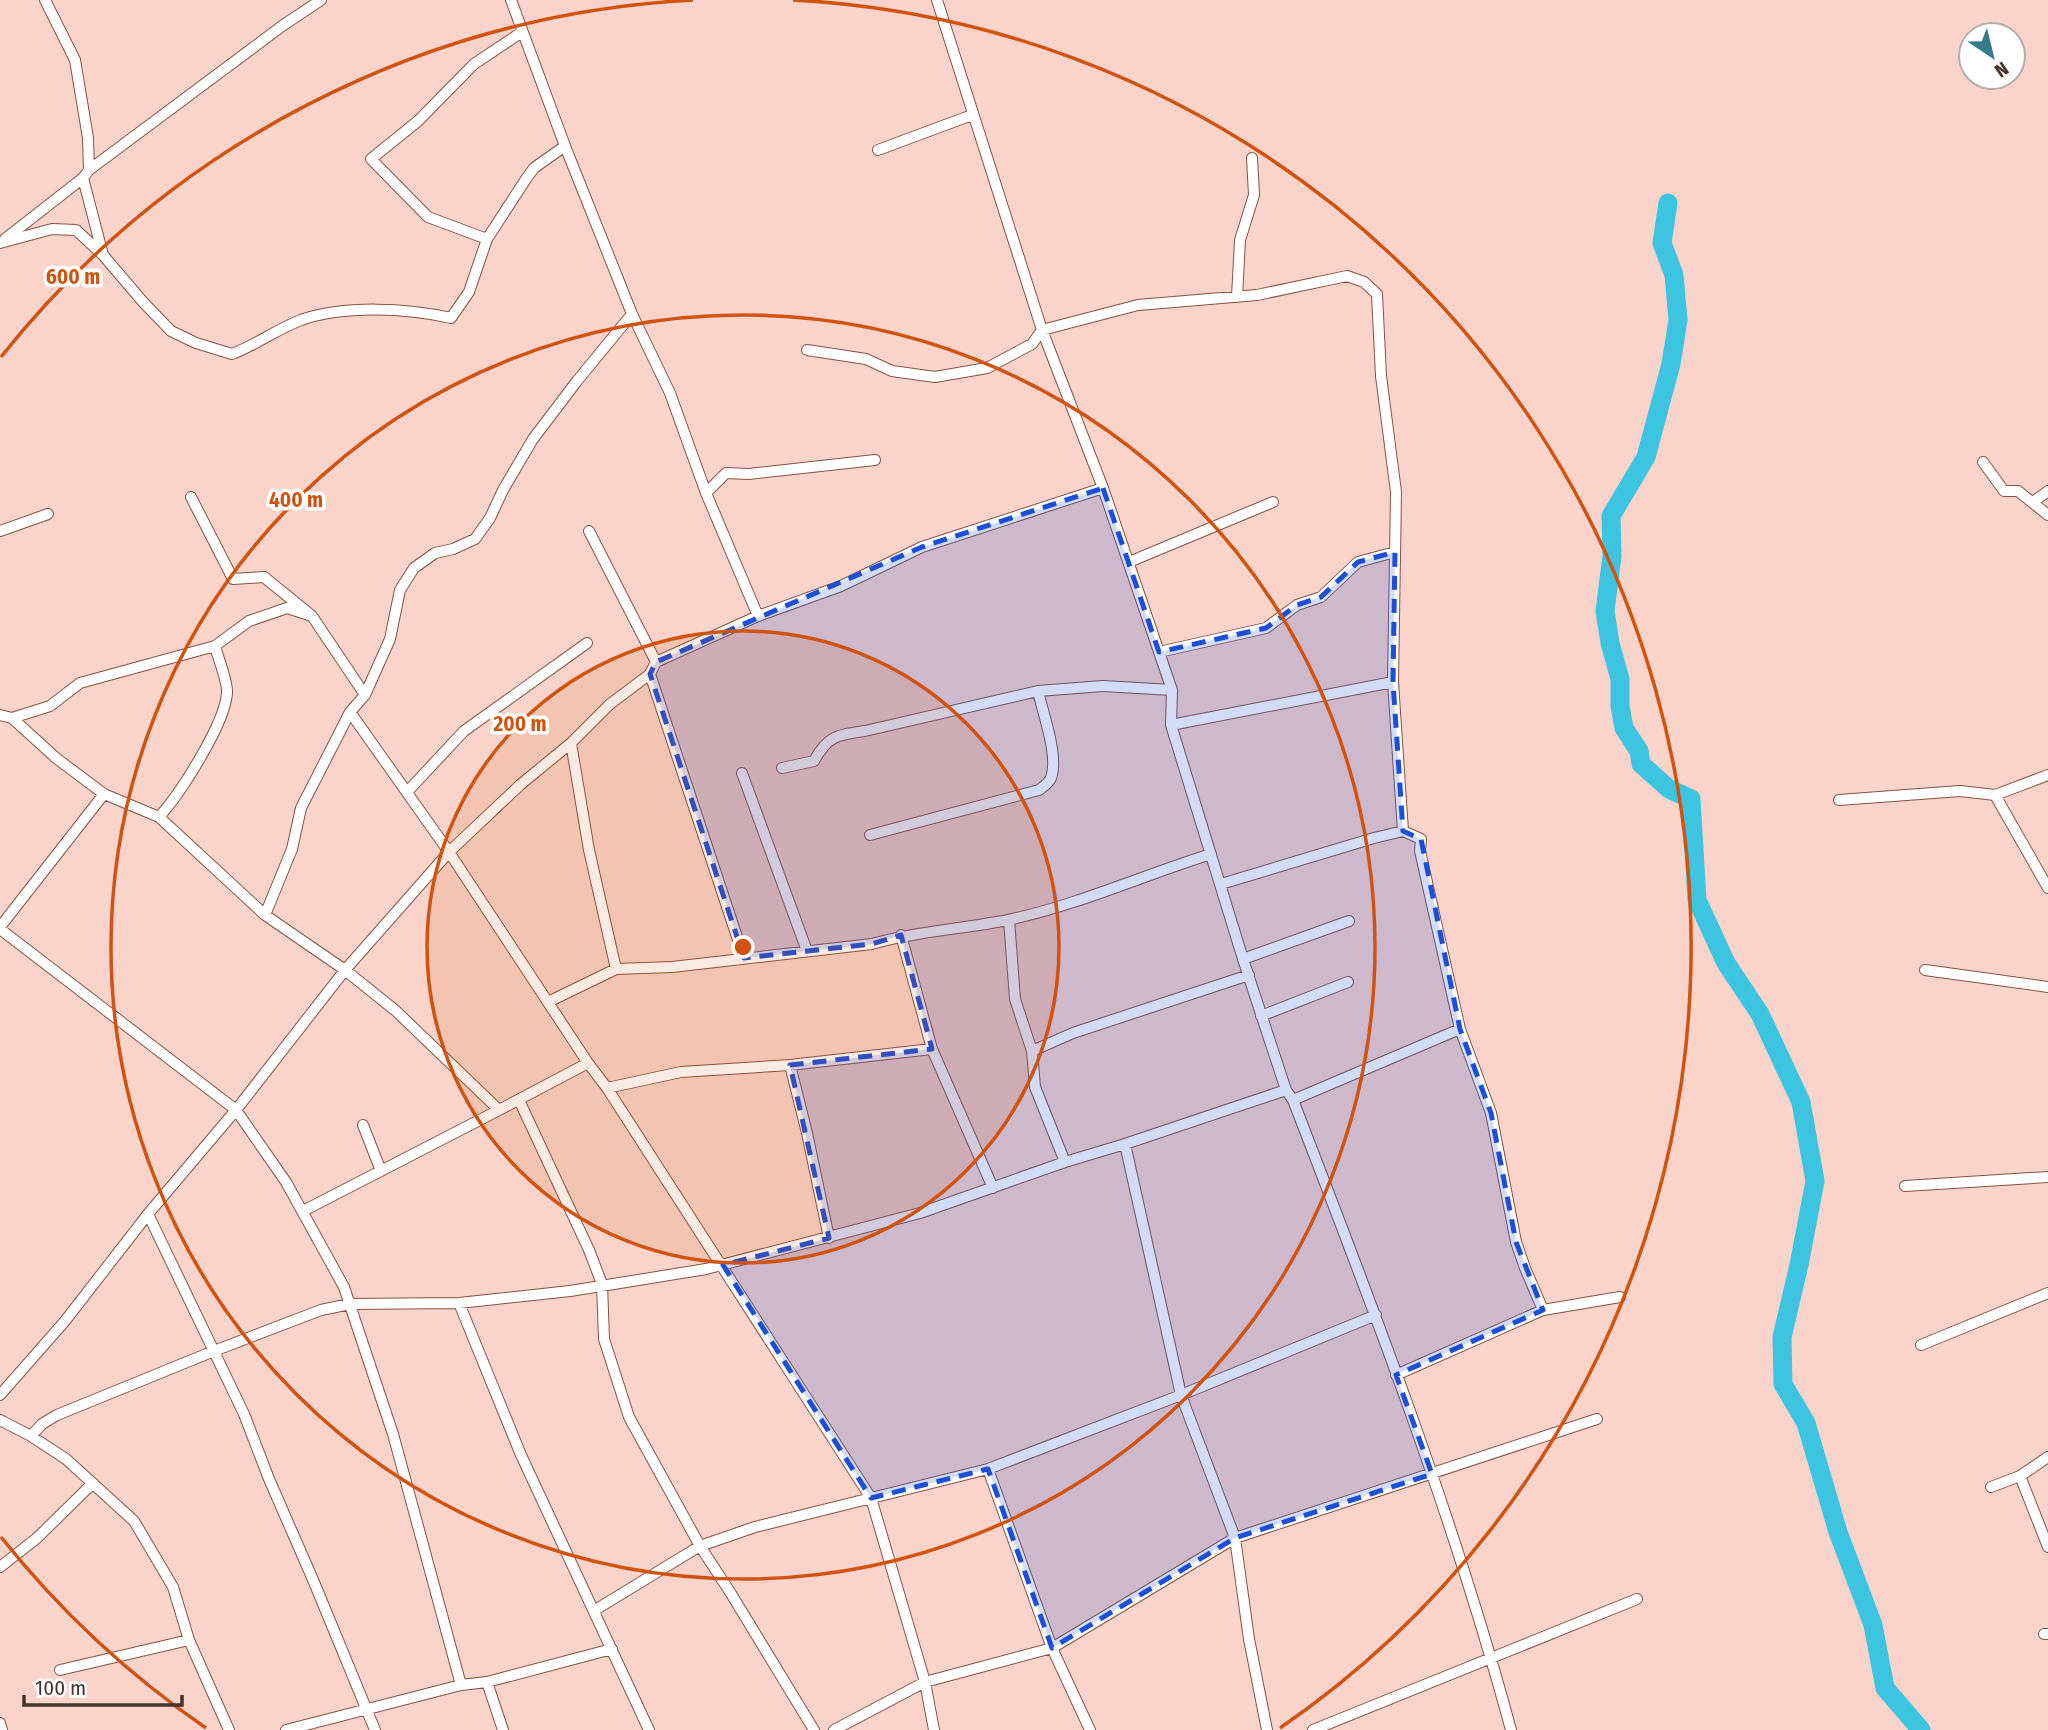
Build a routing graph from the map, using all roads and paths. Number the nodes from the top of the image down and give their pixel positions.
1 (44, 0) edge
2 (321, 0) edge
3 (512, 0) edge
4 (937, 0) edge
5 (522, 32) junction
6 (972, 115) junction
7 (565, 146) junction
8 (878, 150) dead end
9 (1252, 158) dead end
10 (86, 174) junction
11 (487, 239) junction
12 (0, 243) edge
13 (103, 255) junction
14 (1237, 297) junction
15 (632, 314) junction
16 (1042, 330) junction
17 (807, 350) dead end
18 (876, 460) dead end
19 (1983, 462) dead end
20 (1103, 488) junction
21 (2048, 491) edge
22 (706, 493) junction
23 (191, 497) dead end
24 (1273, 502) dead end
25 (2034, 502) junction
26 (48, 514) dead end
27 (2048, 515) edge
28 (0, 531) edge
29 (589, 531) dead end
30 (1395, 552) junction
31 (1129, 562) junction
32 (313, 616) junction
33 (758, 616) junction
34 (587, 643) dead end
35 (215, 646) junction
36 (1159, 652) junction
37 (656, 662) junction
38 (650, 674) junction
39 (1394, 682) junction
40 (1172, 690) junction
41 (1038, 691) junction
42 (365, 695) junction
43 (351, 712) junction
44 (6, 717) edge
45 (1171, 725) junction
46 (571, 743) junction
47 (782, 768) dead end
48 (742, 773) dead end
49 (2048, 775) edge
50 (407, 792) junction
51 (104, 794) junction
52 (1995, 795) junction
53 (1839, 800) dead end
54 (159, 817) junction
55 (1403, 831) junction
56 (870, 835) dead end
57 (449, 852) junction
58 (1211, 854) junction
59 (1221, 884) junction
60 (2048, 888) edge
61 (265, 915) junction
62 (1009, 919) junction
63 (1349, 921) dead end
64 (0, 928) edge
65 (901, 935) junction
66 (807, 951) junction
67 (744, 958) junction
68 (1243, 959) junction
69 (345, 970) junction
70 (616, 970) junction
71 (1925, 970) dead end
72 (1249, 975) junction
73 (1348, 982) dead end
74 (2048, 987) edge
75 (548, 1002) junction
76 (1261, 1016) junction
77 (1460, 1029) junction
78 (932, 1049) junction
79 (1032, 1051) junction
80 (588, 1063) junction
81 (790, 1065) junction
82 (607, 1087) junction
83 (1286, 1090) junction
84 (519, 1100) junction
85 (1293, 1100) junction
86 (236, 1110) junction
87 (499, 1110) junction
88 (363, 1125) dead end
89 (1125, 1144) junction
90 (1065, 1162) junction
91 (381, 1171) junction
92 (2048, 1177) edge
93 (1905, 1186) dead end
94 (993, 1188) junction
95 (303, 1211) junction
96 (148, 1214) junction
97 (829, 1238) junction
98 (723, 1265) junction
99 (602, 1284) junction
100 (2048, 1293) edge
101 (1620, 1297) dead end
102 (460, 1303) junction
103 (350, 1304) junction
104 (1544, 1310) junction
105 (1376, 1315) junction
106 (1921, 1345) dead end
107 (214, 1351) junction
108 (1396, 1376) junction
109 (0, 1395) edge
110 (1181, 1395) junction
111 (1597, 1419) dead end
112 (0, 1420) edge
113 (30, 1436) junction
114 (2048, 1457) edge
115 (988, 1469) junction
116 (1432, 1474) junction
117 (2020, 1476) junction
118 (93, 1483) junction
119 (1991, 1488) dead end
120 (871, 1498) junction
121 (1235, 1538) junction
122 (700, 1546) junction
123 (2048, 1547) edge
124 (0, 1567) edge
125 (1637, 1599) dead end
126 (595, 1610) junction
127 (188, 1640) junction
128 (1052, 1648) junction
129 (612, 1649) junction
130 (1491, 1657) junction
131 (60, 1670) dead end
132 (487, 1682) junction
133 (925, 1682) junction
134 (461, 1685) junction
135 (366, 1709) junction
136 (0, 1723) edge
137 (2, 1730) edge
138 (229, 1730) edge
139 (286, 1730) edge
140 (374, 1730) edge
141 (503, 1730) edge
142 (649, 1730) edge
143 (814, 1730) edge
144 (834, 1730) edge
145 (934, 1730) edge
146 (1090, 1730) edge
147 (1267, 1730) edge
148 (1314, 1730) edge
149 (1511, 1730) edge

1 - 10 street
2 - 10 street
3 - 5 street
4 - 6 street
5 - 7 street
5 - 11 street
6 - 8 street
6 - 16 street
7 - 11 street
7 - 15 street
9 - 14 street
10 - 12 street
10 - 13 street
11 - 13 street
12 - 13 street
14 - 16 street
14 - 30 street
15 - 22 street
15 - 42 street
16 - 17 street
16 - 20 street
18 - 22 street
19 - 25 street
20 - 31 street
20 - 33 street
21 - 25 street
22 - 33 street
23 - 32 street
24 - 31 street
25 - 27 street
26 - 28 street
29 - 37 street
30 - 36 street
30 - 39 street
31 - 36 street
32 - 35 street
32 - 42 street
33 - 37 street
34 - 50 street
35 - 44 street
35 - 54 street
36 - 40 street
37 - 38 street
38 - 46 street
38 - 67 street
39 - 45 street
39 - 55 street
40 - 41 street
40 - 45 street
41 - 47 street
41 - 56 street
42 - 43 street
43 - 50 street
43 - 61 street
44 - 51 street
45 - 58 street
46 - 57 street
46 - 70 street
48 - 66 street
49 - 52 street
50 - 57 street
51 - 54 street
51 - 64 street
52 - 53 street
52 - 60 street
54 - 61 street
55 - 59 street
55 - 77 street
57 - 69 street
57 - 75 street
58 - 59 street
58 - 62 street
59 - 68 street
61 - 69 street
62 - 65 street
62 - 79 street
63 - 68 street
64 - 86 street
65 - 66 street
65 - 78 street
66 - 67 street
67 - 70 street
68 - 72 street
69 - 86 street
69 - 87 street
70 - 75 street
71 - 74 street
72 - 76 street
72 - 79 street
73 - 76 street
75 - 80 street
76 - 83 street
77 - 85 street
77 - 104 street
78 - 81 street
78 - 94 street
79 - 90 street
80 - 82 street
80 - 84 street
81 - 82 street
81 - 97 street
82 - 98 street
83 - 85 street
83 - 89 street
84 - 87 street
84 - 99 street
85 - 105 street
86 - 95 street
86 - 96 street
87 - 91 street
88 - 91 street
89 - 90 street
89 - 110 street
90 - 94 street
91 - 95 street
92 - 93 street
94 - 97 street
95 - 103 street
96 - 107 street
96 - 109 street
97 - 98 street
98 - 99 street
98 - 120 street
99 - 102 street
99 - 122 street
100 - 106 street
101 - 104 street
102 - 103 street
102 - 126 street
103 - 107 street
103 - 134 street
104 - 108 street
105 - 108 street
105 - 110 street
107 - 113 street
107 - 135 street
108 - 116 street
110 - 115 street
110 - 121 street
111 - 116 street
112 - 113 street
113 - 118 street
114 - 117 street
115 - 120 street
115 - 128 street
116 - 121 street
116 - 130 street
117 - 119 street
117 - 123 street
118 - 124 street
118 - 127 street
120 - 122 street
120 - 133 street
121 - 128 street
121 - 147 street
122 - 126 street
122 - 143 street
125 - 130 street
126 - 129 street
127 - 131 street
127 - 138 street
128 - 133 street
128 - 146 street
129 - 132 street
129 - 142 street
130 - 148 street
130 - 149 street
132 - 134 street
132 - 141 street
133 - 144 street
133 - 145 street
134 - 135 street
135 - 139 street
135 - 140 street
136 - 137 street

